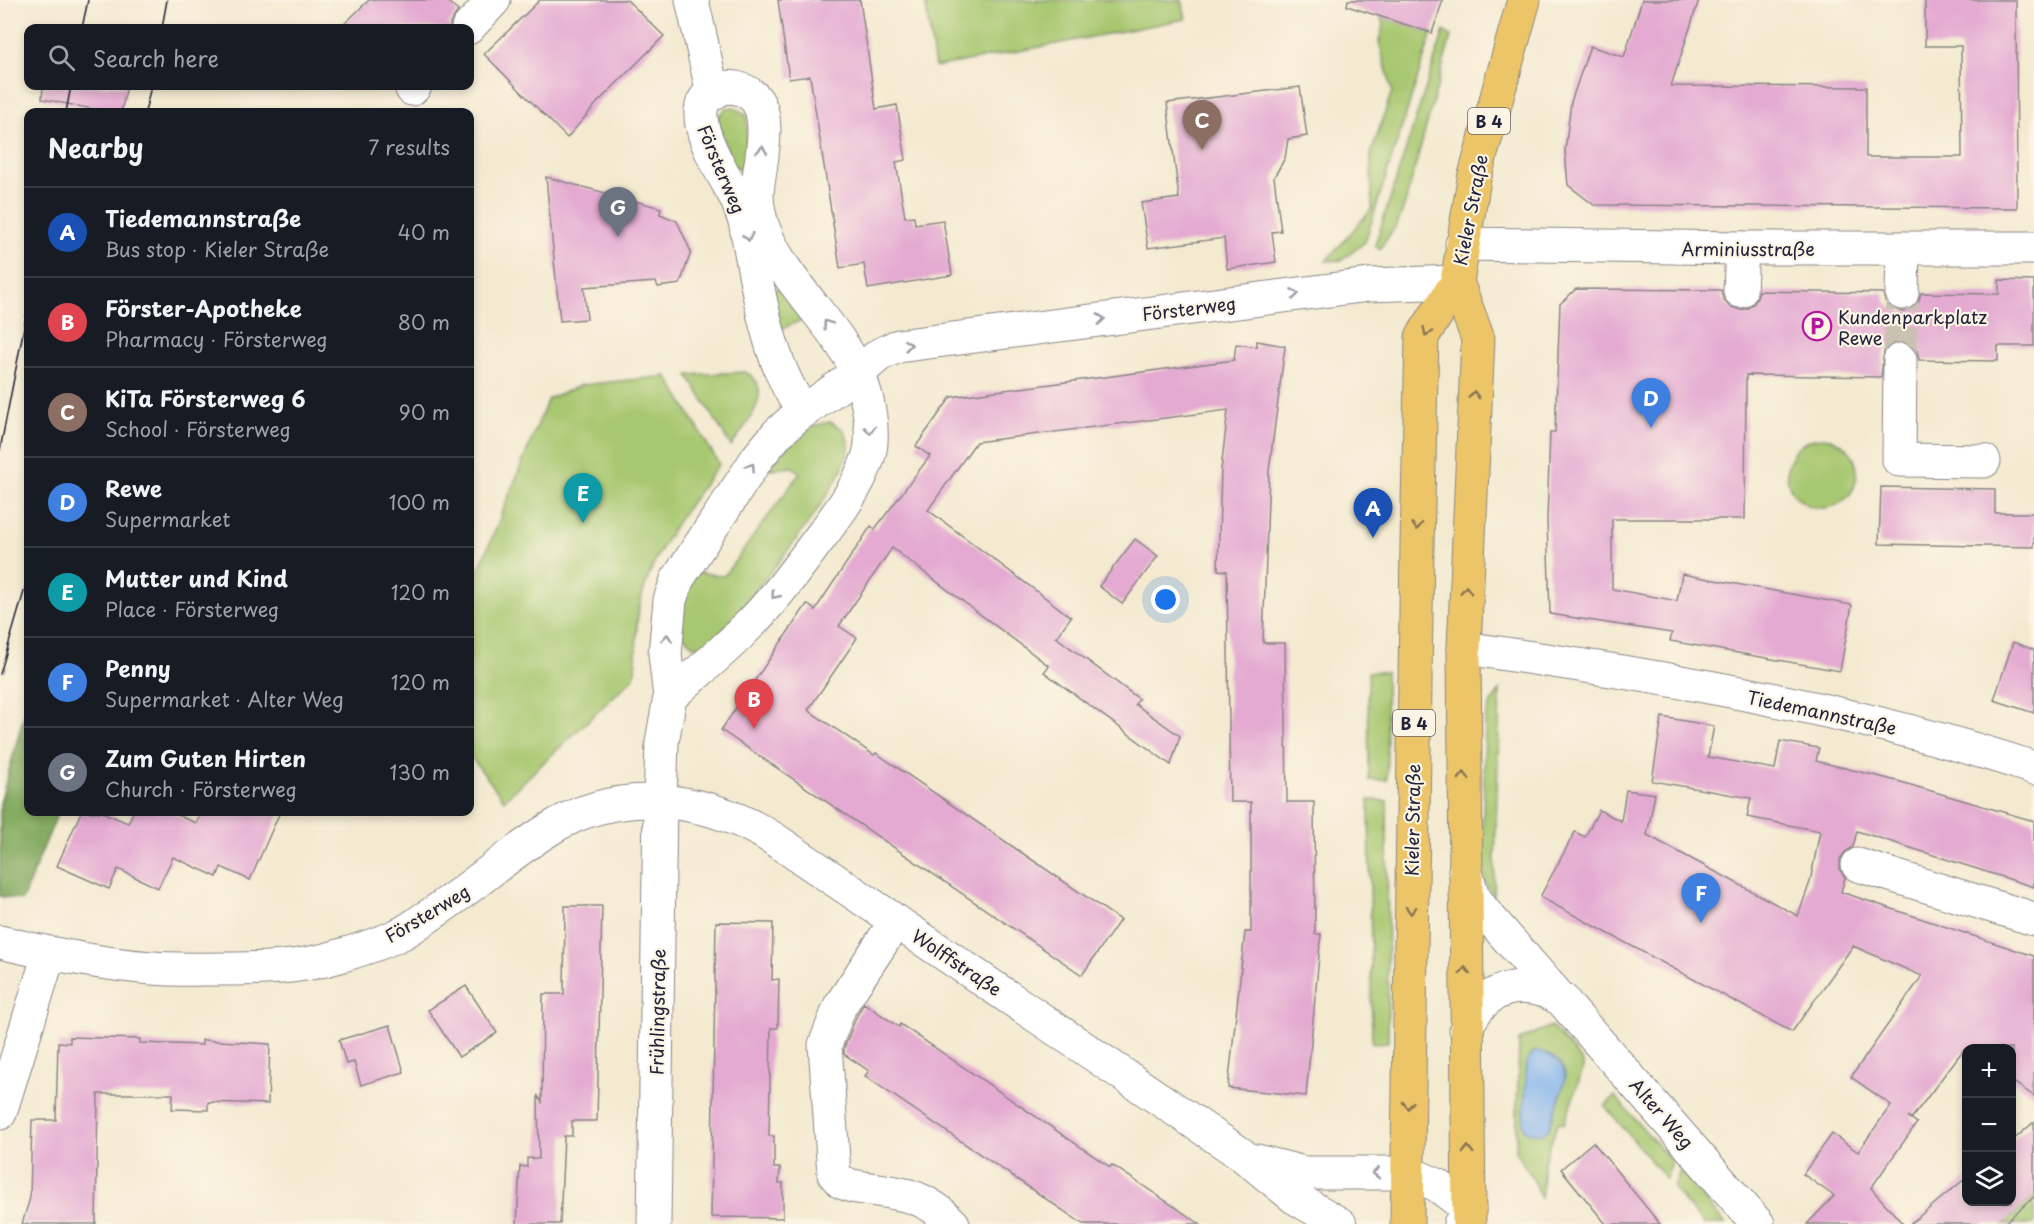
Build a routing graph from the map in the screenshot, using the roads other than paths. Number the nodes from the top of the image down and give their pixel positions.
1 (494, 0) edge
2 (692, 0) edge
3 (1524, 0) edge
4 (472, 24) edge
5 (712, 93) junction
6 (1462, 244) junction
7 (1742, 248) junction
8 (1903, 248) junction
9 (2034, 248) edge
10 (1457, 282) junction
11 (1740, 291) dead end
12 (1902, 293) tunnel mouth
13 (1900, 360) tunnel mouth
14 (858, 373) junction
15 (803, 411) junction
16 (1984, 461) dead end
17 (1464, 648) junction
18 (669, 697) junction
19 (2034, 768) edge
20 (660, 801) junction
21 (1858, 865) dead end
22 (1465, 870) junction
23 (2034, 919) edge
24 (896, 921) junction
25 (0, 942) edge
26 (49, 954) junction
27 (1566, 1002) junction
28 (1466, 1029) junction
29 (0, 1113) edge
30 (1241, 1154) junction
31 (1409, 1173) junction
32 (1466, 1219) edge
33 (654, 1224) edge
34 (953, 1224) edge
35 (1340, 1224) edge
36 (1407, 1224) edge
37 (1758, 1224) edge

1 - 4 street
2 - 5 street
3 - 6 main road, Kieler Straße / B 4
14 -> 5 street, Försterweg
5 -> 15 street, Försterweg
6 - 7 street, Arminiusstraße
6 - 10 main road, Kieler Straße / B 4
7 - 8 street, Arminiusstraße
7 - 11 street
8 - 9 street, Arminiusstraße
8 - 12 street
14 -> 10 street, Försterweg
17 -> 10 main road, Kieler Straße / B 4
10 -> 31 main road, Kieler Straße / B 4
13 - 16 street
14 - 15 street, Försterweg
14 -> 18 street, Försterweg
18 -> 15 street, Försterweg
17 - 19 street, Tiedemannstraße
22 -> 17 main road, Kieler Straße / B 4
18 - 20 street, Försterweg
20 - 24 street, Wolffstraße
20 - 26 street, Försterweg
20 - 33 street, Frühlingstraße
21 - 23 street
22 - 27 street, Alter Weg
28 -> 22 main road, Kieler Straße / B 4
24 - 30 street, Wolffstraße
24 - 34 street
25 - 26 street, Försterweg
26 - 29 street
27 - 28 street, Alter Weg
27 - 37 street, Alter Weg
32 -> 28 main road, Kieler Straße / B 4
31 -> 30 street, Wolffstraße
30 - 35 street, Wolffstraße
31 - 32 street, Wolffstraße
31 - 36 main road, Kieler Straße / B 4

